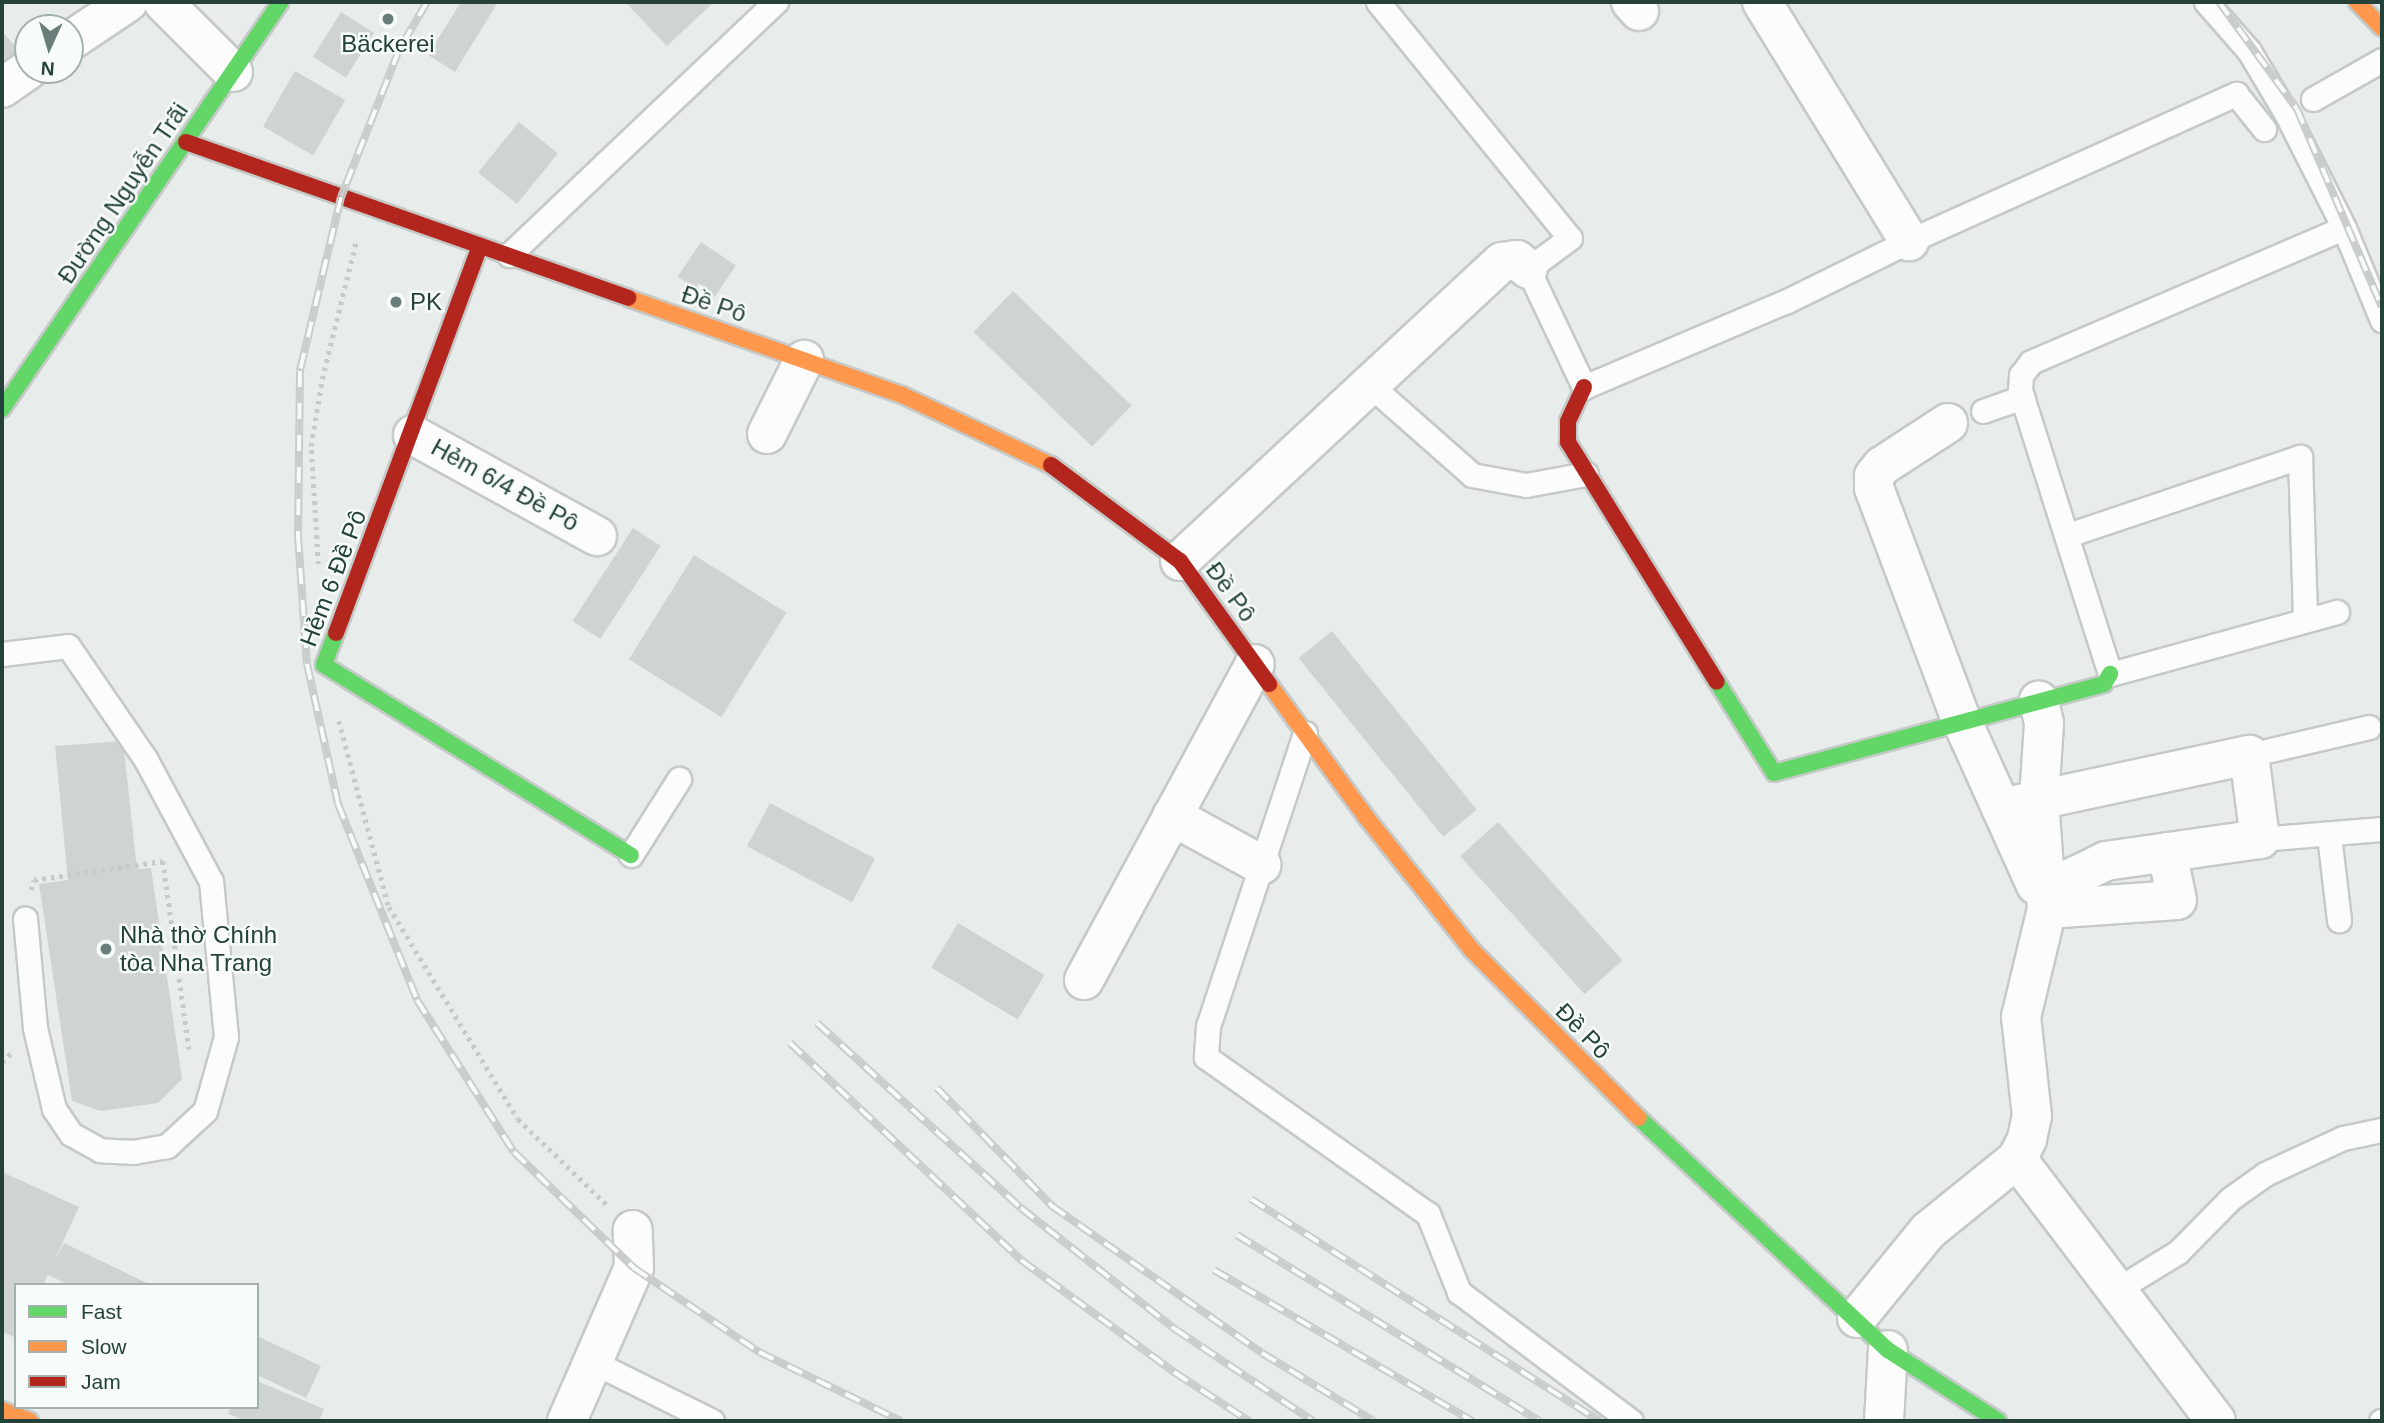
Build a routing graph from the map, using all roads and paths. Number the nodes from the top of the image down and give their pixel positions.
1 (128, 2) edge
2 (163, 2) edge
3 (281, 2) edge
4 (776, 2) edge
5 (1378, 2) edge
6 (1762, 2) edge
7 (2206, 2) edge
8 (84, 32) edge
9 (2382, 60) edge
10 (233, 72) junction
11 (2313, 99) dead end
12 (2264, 129) dead end
13 (186, 142) junction
14 (2344, 228) junction
15 (1909, 241) junction
16 (480, 246) junction
17 (509, 255) junction
18 (1528, 269) junction
19 (2382, 320) edge
20 (804, 360) junction
21 (1370, 385) junction
22 (1584, 387) junction
23 (2023, 397) junction
24 (2, 409) edge
25 (1966, 417) joint
26 (767, 433) dead end
27 (413, 435) junction
28 (1586, 474) junction
29 (2068, 535) junction
30 (597, 536) dead end
31 (1180, 561) junction
32 (2337, 612) dead end
33 (2305, 620) junction
34 (2, 654) edge
35 (1255, 664) junction
36 (2110, 674) junction
37 (2039, 701) junction
38 (1961, 719) junction
39 (2369, 727) dead end
40 (1306, 733) junction
41 (2249, 755) junction
42 (679, 779) dead end
43 (2039, 799) junction
44 (2001, 808) junction
45 (1172, 816) junction
46 (2382, 829) edge
47 (2329, 835) junction
48 (2260, 839) junction
49 (631, 855) joint
50 (1262, 865) junction
51 (2047, 909) junction
52 (25, 918) joint
53 (2339, 920) dead end
54 (1084, 980) dead end
55 (198, 1119) junction
56 (2382, 1130) edge
57 (2017, 1159) junction
58 (633, 1230) dead end
59 (2116, 1290) junction
60 (1857, 1318) junction
61 (1888, 1350) junction
62 (593, 1362) junction
63 (2, 1410) edge
64 (30, 1421) edge
65 (567, 1421) edge
66 (712, 1421) edge
67 (1631, 1421) edge
68 (1884, 1421) edge
69 (1998, 1421) edge
70 (2216, 1421) edge

1 - 8 street
2 - 10 street
3 - 10 street, Đường Nguyễn Trãi
4 - 17 lane
5 - 18 lane
6 - 15 street
7 - 14 lane
9 - 11 lane
10 - 13 street, Đường Nguyễn Trãi
12 - 15 lane
13 - 16 street, Đề Pô
13 - 24 street, Đường Nguyễn Trãi
14 - 19 lane
14 - 23 lane
15 - 22 lane
16 - 17 street, Đề Pô
16 - 27 street, Hẻm 6 Đề Pô
17 - 20 street, Đề Pô
18 - 21 street
18 - 22 lane
20 - 26 street
20 - 31 street, Đề Pô
21 - 28 lane
21 - 31 street
22 - 28 street
23 - 25 lane
23 - 29 lane
25 - 38 street
27 - 30 street, Hẻm 6/4 Đề Pô
27 - 49 street, Hẻm 6 Đề Pô
28 - 38 street
29 - 33 lane
29 - 36 lane
31 - 35 street, Đề Pô
32 - 33 lane
33 - 36 lane
34 - 55 lane
35 - 40 street, Đề Pô
35 - 45 street
36 - 37 street
37 - 38 street
37 - 43 street
38 - 44 street
39 - 41 lane
40 - 50 lane
40 - 60 street, Đề Pô
41 - 43 street
41 - 48 street
42 - 49 lane
43 - 44 street
43 - 51 street
44 - 51 street
45 - 50 street
45 - 54 street
46 - 47 lane
47 - 48 lane
47 - 53 lane
48 - 51 street
50 - 67 lane
51 - 57 street
52 - 55 lane
52 - 55 path
56 - 59 lane
57 - 59 street
57 - 60 street
58 - 62 street
59 - 70 street
60 - 61 street, Đề Pô
61 - 68 street
61 - 69 street, Đề Pô
62 - 65 street
62 - 66 lane
63 - 64 street

